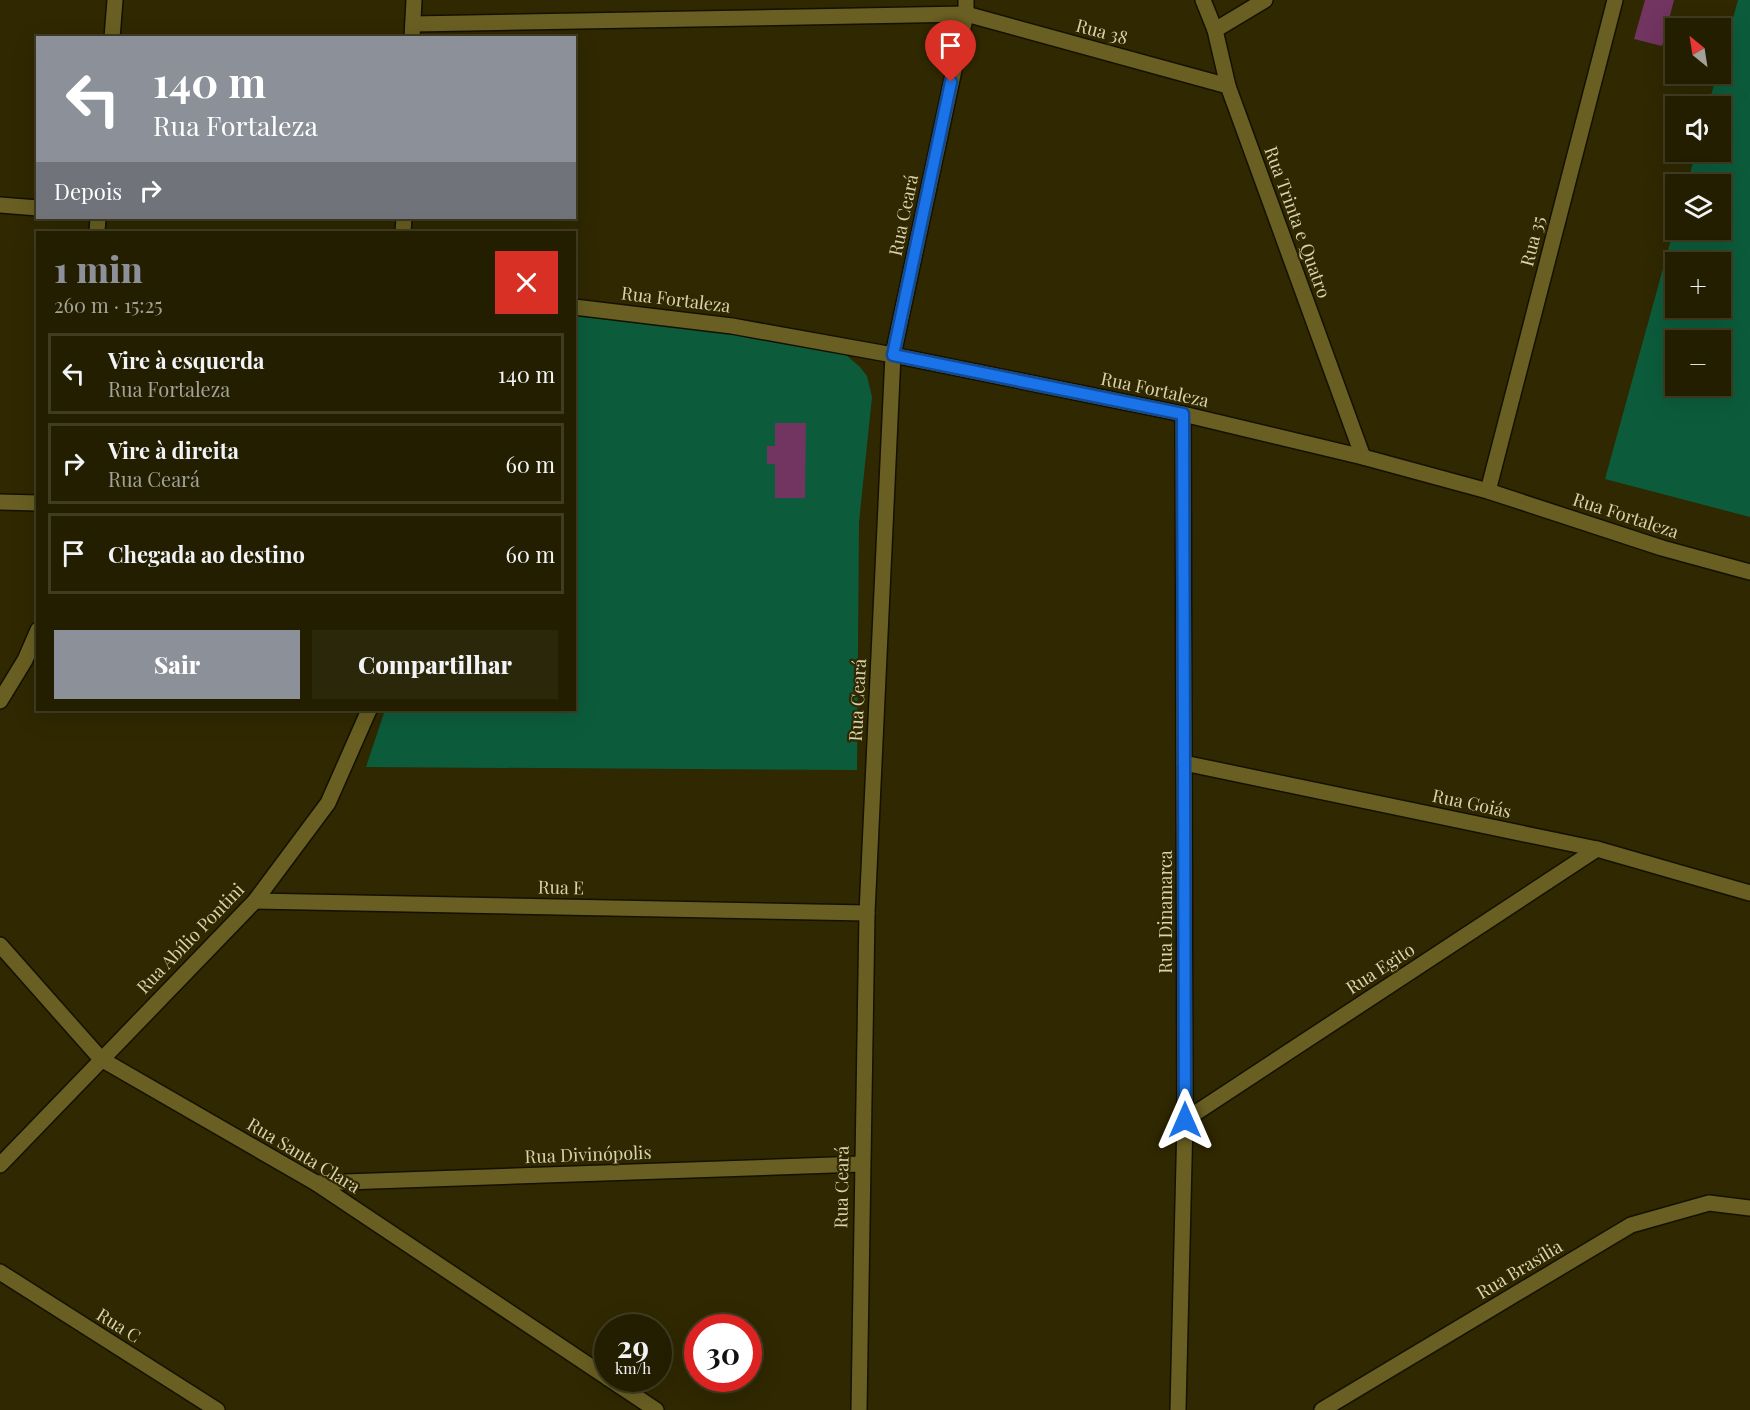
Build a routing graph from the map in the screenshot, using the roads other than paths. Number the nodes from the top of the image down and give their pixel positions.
1 (115, 0) edge
2 (414, 0) edge
3 (1203, 0) edge
4 (1265, 0) edge
5 (1615, 0) edge
6 (966, 7) edge
7 (1215, 30) junction
8 (412, 31) edge
9 (112, 36) edge
10 (1228, 86) junction
11 (0, 205) edge
12 (36, 208) edge
13 (576, 307) edge
14 (893, 355) junction
15 (1183, 414) junction
16 (1362, 457) junction
17 (1488, 491) junction
18 (0, 502) edge
19 (36, 503) edge
20 (1750, 572) edge
21 (36, 635) edge
22 (0, 701) edge
23 (369, 711) edge
24 (1184, 764) junction
25 (1597, 849) junction
26 (1750, 893) edge
27 (255, 901) junction
28 (867, 912) junction
29 (0, 945) edge
30 (101, 1059) junction
31 (1185, 1120) junction
32 (861, 1164) junction
33 (0, 1165) edge
34 (316, 1183) junction
35 (1750, 1208) edge
36 (0, 1272) edge
37 (594, 1369) edge
38 (629, 1392) edge
39 (217, 1410) edge
40 (656, 1410) edge
41 (859, 1410) edge
42 (1178, 1410) edge
43 (1322, 1410) edge

1 - 9 street
2 - 8 street
3 - 7 street, Rua Trinta e Quatro
4 - 7 street
5 - 17 street, Rua 35
6 - 8 street, Rua 38
6 - 10 street, Rua 38
6 - 14 street, Rua Ceará
7 - 10 street, Rua Trinta e Quatro
10 - 16 street, Rua Trinta e Quatro
11 - 12 street
13 - 14 street, Rua Fortaleza
14 - 15 street, Rua Fortaleza
14 - 28 street, Rua Ceará
15 - 16 street, Rua Fortaleza
15 - 24 street, Rua Dinamarca
16 - 17 street, Rua Fortaleza
17 - 20 street, Rua Fortaleza
18 - 19 street
21 - 22 street
23 - 27 street, Rua Abílio Pontini
24 - 25 street, Rua Goiás
24 - 31 street, Rua Dinamarca
25 - 26 street, Rua Goiás
25 - 31 street, Rua Egito
27 - 28 street, Rua E
27 - 30 street, Rua Abílio Pontini
28 - 32 street, Rua Ceará
29 - 30 street, Rua Santa Clara
30 - 33 street, Rua Abílio Pontini
30 - 34 street, Rua Santa Clara
31 - 42 street, Rua Dinamarca
32 - 34 street, Rua Divinópolis
32 - 41 street, Rua Ceará
34 - 37 street, Rua Santa Clara
35 - 43 street, Rua Brasília
36 - 39 street, Rua C
38 - 40 street, Rua Santa Clara

